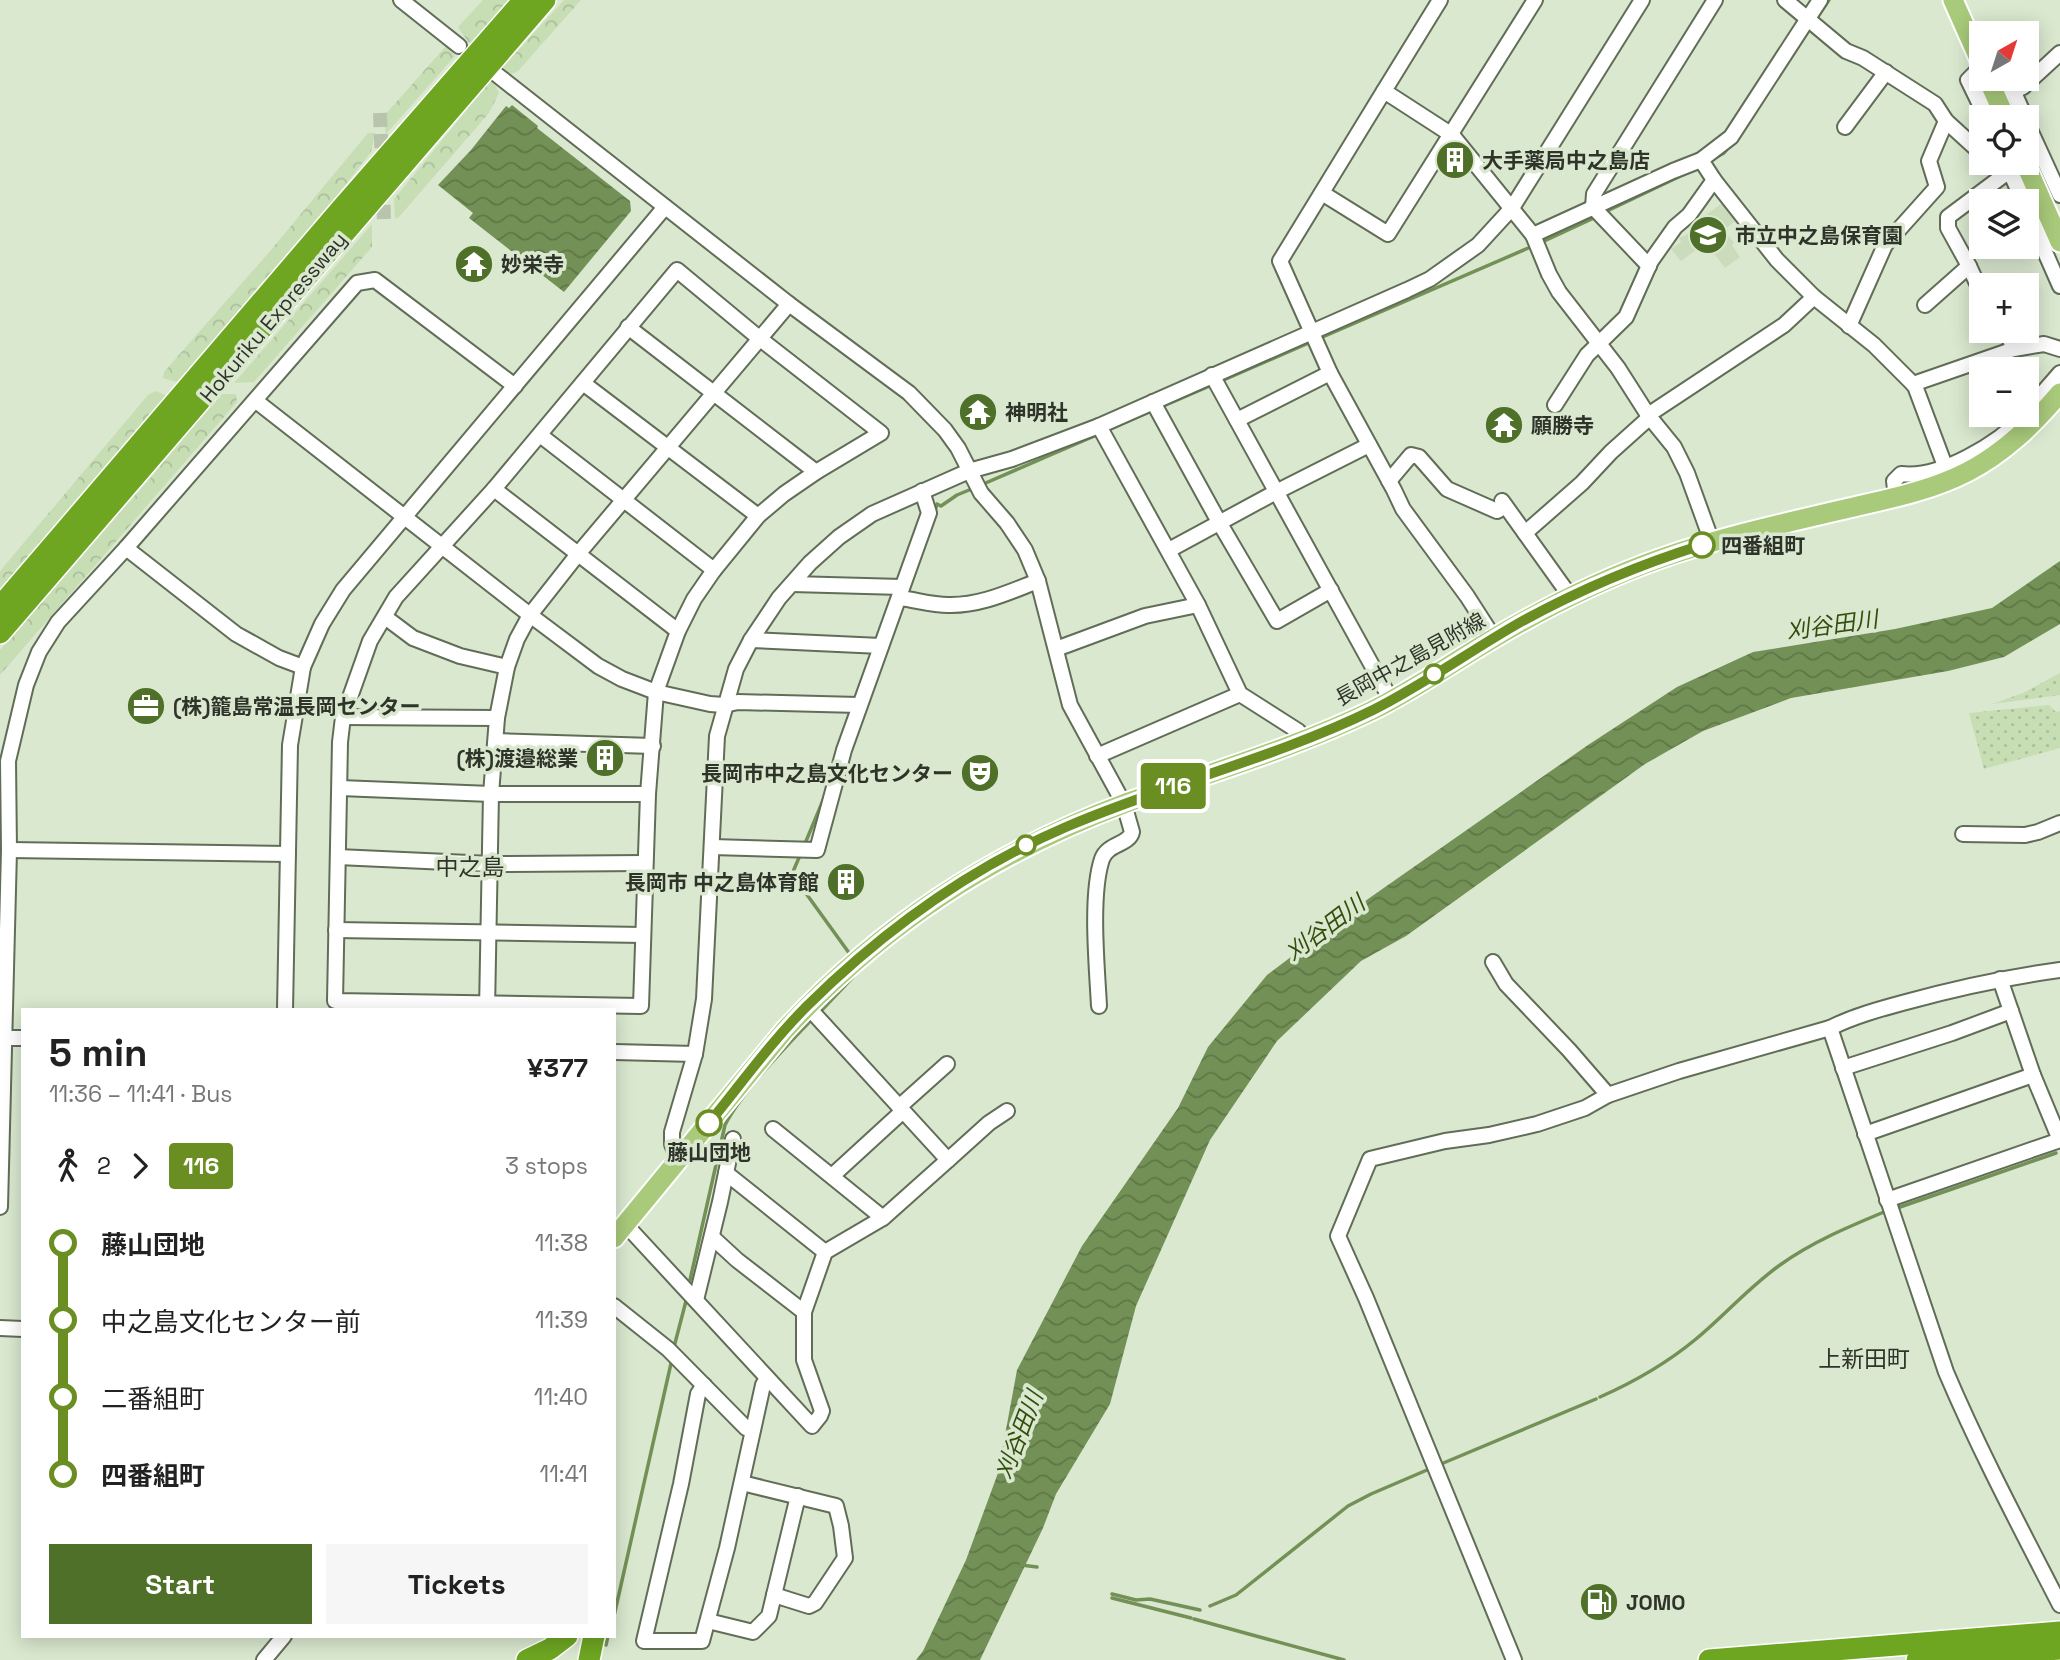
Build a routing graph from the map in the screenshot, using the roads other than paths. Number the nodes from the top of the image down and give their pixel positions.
1 (401, 0) edge
2 (524, 0) edge
3 (545, 0) edge
4 (1440, 0) edge
5 (1535, 0) edge
6 (1642, 0) edge
7 (1715, 0) edge
8 (1785, 0) edge
9 (1819, 0) edge
10 (1953, 0) edge
11 (1807, 19) junction
12 (1969, 37) edge
13 (459, 46) dead end
14 (2060, 53) edge
15 (1886, 72) junction
16 (2039, 72) edge
17 (496, 74) dead end
18 (1384, 91) junction
19 (1946, 121) junction
20 (1845, 127) dead end
21 (1452, 135) junction
22 (1969, 142) edge
23 (2039, 148) edge
24 (1702, 160) junction
25 (2002, 175) edge
26 (2016, 175) edge
27 (1714, 180) junction
28 (1322, 192) junction
29 (2060, 195) edge
30 (665, 206) junction
31 (1593, 207) junction
32 (1512, 208) junction
33 (1533, 234) junction
34 (2039, 238) edge
35 (2060, 242) edge
36 (1649, 266) junction
37 (1969, 266) junction
38 (1972, 273) edge
39 (2060, 286) edge
40 (1814, 297) junction
41 (789, 304) junction
42 (1924, 305) dead end
43 (1849, 326) junction
44 (628, 327) junction
45 (1311, 332) junction
46 (759, 338) junction
47 (1599, 343) junction
48 (2011, 343) edge
49 (2014, 349) junction
50 (2060, 349) edge
51 (1330, 373) junction
52 (2060, 373) edge
53 (1212, 376) junction
54 (583, 383) junction
55 (1913, 384) junction
56 (515, 386) junction
57 (713, 392) junction
58 (2060, 393) edge
59 (2039, 398) edge
60 (256, 401) junction
61 (1153, 402) junction
62 (1555, 405) dead end
63 (1649, 416) junction
64 (1237, 420) junction
65 (1099, 426) junction
66 (2010, 427) edge
67 (540, 435) junction
68 (1369, 445) junction
69 (668, 446) junction
70 (1945, 466) junction
71 (969, 471) junction
72 (816, 472) junction
73 (1389, 481) junction
74 (494, 489) junction
75 (922, 491) junction
76 (1276, 492) junction
77 (1896, 497) junction
78 (623, 501) junction
79 (758, 516) junction
80 (404, 518) junction
81 (1219, 522) junction
82 (1525, 533) junction
83 (1712, 542) junction
84 (442, 547) junction
85 (126, 548) junction
86 (1169, 550) junction
87 (578, 554) junction
88 (713, 570) junction
89 (1038, 581) junction
90 (792, 584) junction
91 (1331, 590) junction
92 (901, 593) junction
93 (1570, 596) junction
94 (1198, 606) junction
95 (0, 607) edge
96 (530, 615) junction
97 (385, 617) junction
98 (678, 631) junction
99 (0, 633) edge
100 (1494, 638) junction
101 (751, 640) junction
102 (880, 646) junction
103 (1056, 649) junction
104 (303, 667) junction
105 (507, 667) junction
106 (656, 692) junction
107 (1240, 694) junction
108 (1391, 701) junction
109 (724, 705) junction
110 (859, 705) junction
111 (343, 717) junction
112 (497, 718) junction
113 (1305, 739) junction
114 (496, 741) junction
115 (653, 746) junction
116 (1097, 756) junction
117 (340, 788) junction
118 (491, 794) junction
119 (648, 794) junction
120 (1124, 804) junction
121 (2060, 823) edge
122 (1963, 834) dead end
123 (712, 847) junction
124 (9, 850) junction
125 (288, 854) junction
126 (338, 857) junction
127 (645, 863) junction
128 (491, 864) junction
129 (336, 930) junction
130 (488, 933) junction
131 (643, 935) junction
132 (1493, 962) dead end
133 (2060, 970) edge
134 (2000, 979) junction
135 (807, 1006) junction
136 (1099, 1006) dead end
137 (488, 1007) edge
138 (285, 1008) edge
139 (2011, 1011) junction
140 (1830, 1028) junction
141 (2, 1038) edge
142 (21, 1038) edge
143 (616, 1052) edge
144 (695, 1054) junction
145 (947, 1064) dead end
146 (1843, 1069) junction
147 (2034, 1075) junction
148 (1608, 1095) junction
149 (901, 1109) junction
150 (1007, 1111) dead end
151 (773, 1129) dead end
152 (1866, 1134) junction
153 (733, 1139) dead end
154 (2060, 1140) edge
155 (678, 1160) junction
156 (948, 1160) junction
157 (726, 1173) junction
158 (832, 1176) junction
159 (1887, 1200) junction
160 (0, 1208) edge
161 (883, 1218) junction
162 (620, 1231) edge
163 (712, 1237) junction
164 (825, 1252) junction
165 (696, 1300) junction
166 (616, 1308) edge
167 (804, 1312) junction
168 (0, 1328) edge
169 (21, 1329) edge
170 (767, 1378) junction
171 (704, 1385) junction
172 (752, 1430) junction
173 (742, 1483) junction
174 (798, 1496) junction
175 (774, 1595) junction
176 (2060, 1605) edge
177 (708, 1621) junction
178 (2060, 1632) edge
179 (282, 1638) edge
180 (565, 1638) edge
181 (2060, 1649) edge
182 (264, 1660) edge
183 (527, 1660) edge
184 (1514, 1660) edge
185 (1709, 1660) edge
186 (1917, 1660) edge

1 - 13 street
2 - 95 highway, Hokuriku Expressway
3 - 99 highway, Hokuriku Expressway
4 - 18 street
5 - 21 street
6 - 32 street
7 - 31 street
8 - 11 street
9 - 11 street
10 - 12 main road
11 - 15 street
11 - 24 street
14 - 16 street
15 - 19 street
15 - 20 street
17 - 30 street
18 - 21 street
18 - 28 street
19 - 22 street
19 - 43 street
21 - 28 street
21 - 32 street
23 - 29 street
24 - 27 street
24 - 31 street
25 - 37 street
26 - 35 main road
27 - 36 street
27 - 40 street
28 - 45 street
30 - 41 street
30 - 56 street
31 - 33 street
31 - 36 street
32 - 33 street
32 - 45 street
33 - 47 street
34 - 39 street
36 - 47 street
37 - 38 street
37 - 42 street
40 - 43 street
40 - 63 street
41 - 46 street
41 - 71 street
43 - 55 street
44 - 46 street
44 - 54 street
44 - 57 street
45 - 51 street
45 - 53 street
46 - 57 street
46 - 72 street
47 - 62 street
47 - 63 street
48 - 49 street
49 - 50 street
49 - 55 street
51 - 64 street
51 - 68 street
52 - 59 street
53 - 61 street
53 - 64 street
54 - 67 street
54 - 69 street
55 - 70 street
56 - 60 street
56 - 80 street
57 - 69 street
57 - 72 street
58 - 77 main road, 長岡中之島見附線
60 - 80 street
60 - 85 street
61 - 65 street
61 - 81 street
63 - 82 street
63 - 83 street
64 - 76 street
65 - 71 street
65 - 86 street
66 - 70 street
67 - 74 street
67 - 78 street
68 - 73 street
68 - 76 street
69 - 78 street
69 - 79 street
70 - 77 street
71 - 75 street
71 - 89 street
72 - 79 street
73 - 82 street
73 - 100 street
74 - 84 street
74 - 87 street
75 - 90 street
75 - 92 street
76 - 81 street
76 - 91 street
77 - 83 main road, 長岡中之島見附線
78 - 87 street
78 - 88 street
79 - 88 street
80 - 84 street
80 - 104 street
81 - 86 street
81 - 91 street
82 - 93 street
83 - 93 main road, 長岡中之島見附線
84 - 96 street
84 - 97 street
85 - 104 street
85 - 124 street
86 - 94 street
87 - 96 street
87 - 98 street
88 - 98 street
89 - 92 street
89 - 103 street
90 - 92 street
90 - 101 street
91 - 108 street
92 - 102 street
93 - 100 main road, 長岡中之島見附線
94 - 103 street
94 - 107 street
96 - 105 street
96 - 106 street
97 - 105 street
97 - 111 street
98 - 106 street
100 - 108 main road, 長岡中之島見附線
101 - 102 street
101 - 109 street
102 - 110 street
103 - 116 street
104 - 125 street
105 - 112 street
106 - 109 street
106 - 115 street
107 - 113 street
107 - 116 street
108 - 113 main road, 長岡中之島見附線
109 - 110 street
109 - 123 street
110 - 123 street
111 - 112 street
111 - 117 street
112 - 114 street
113 - 120 main road, 長岡中之島見附線
114 - 115 street
114 - 118 street
115 - 119 street
116 - 120 street
117 - 118 street
117 - 126 street
118 - 119 street
118 - 128 street
119 - 127 street
120 - 135 main road, 長岡中之島見附線
120 - 136 street
121 - 122 street
123 - 144 street
124 - 125 street
124 - 141 street
125 - 138 street
126 - 128 street
126 - 129 street
127 - 128 street
127 - 131 street
128 - 130 street
129 - 130 street
129 - 137 street
130 - 131 street
130 - 137 street
131 - 137 street
132 - 148 street
133 - 134 street
134 - 139 street
134 - 140 street
135 - 149 street
135 - 155 main road, 長岡中之島見附線
139 - 146 street
139 - 147 street
140 - 146 street
140 - 148 street
141 - 142 street
141 - 160 street
143 - 144 street
144 - 155 street
145 - 149 street
146 - 152 street
147 - 152 street
147 - 154 street
148 - 184 street
149 - 156 street
149 - 158 street
150 - 156 street
151 - 158 street
152 - 159 street
153 - 157 street
154 - 159 street
155 - 162 main road, 長岡中之島見附線
156 - 161 street
157 - 163 street
157 - 164 street
158 - 161 street
159 - 176 street
161 - 164 street
162 - 165 street
163 - 165 street
163 - 167 street
164 - 167 street
165 - 170 street
166 - 171 street
167 - 170 street
168 - 169 street
170 - 172 street
171 - 172 street
171 - 177 street
172 - 173 street
173 - 174 street
173 - 177 street
174 - 175 street
174 - 175 street
175 - 177 street
178 - 185 highway
179 - 182 street
180 - 183 highway
181 - 186 highway

